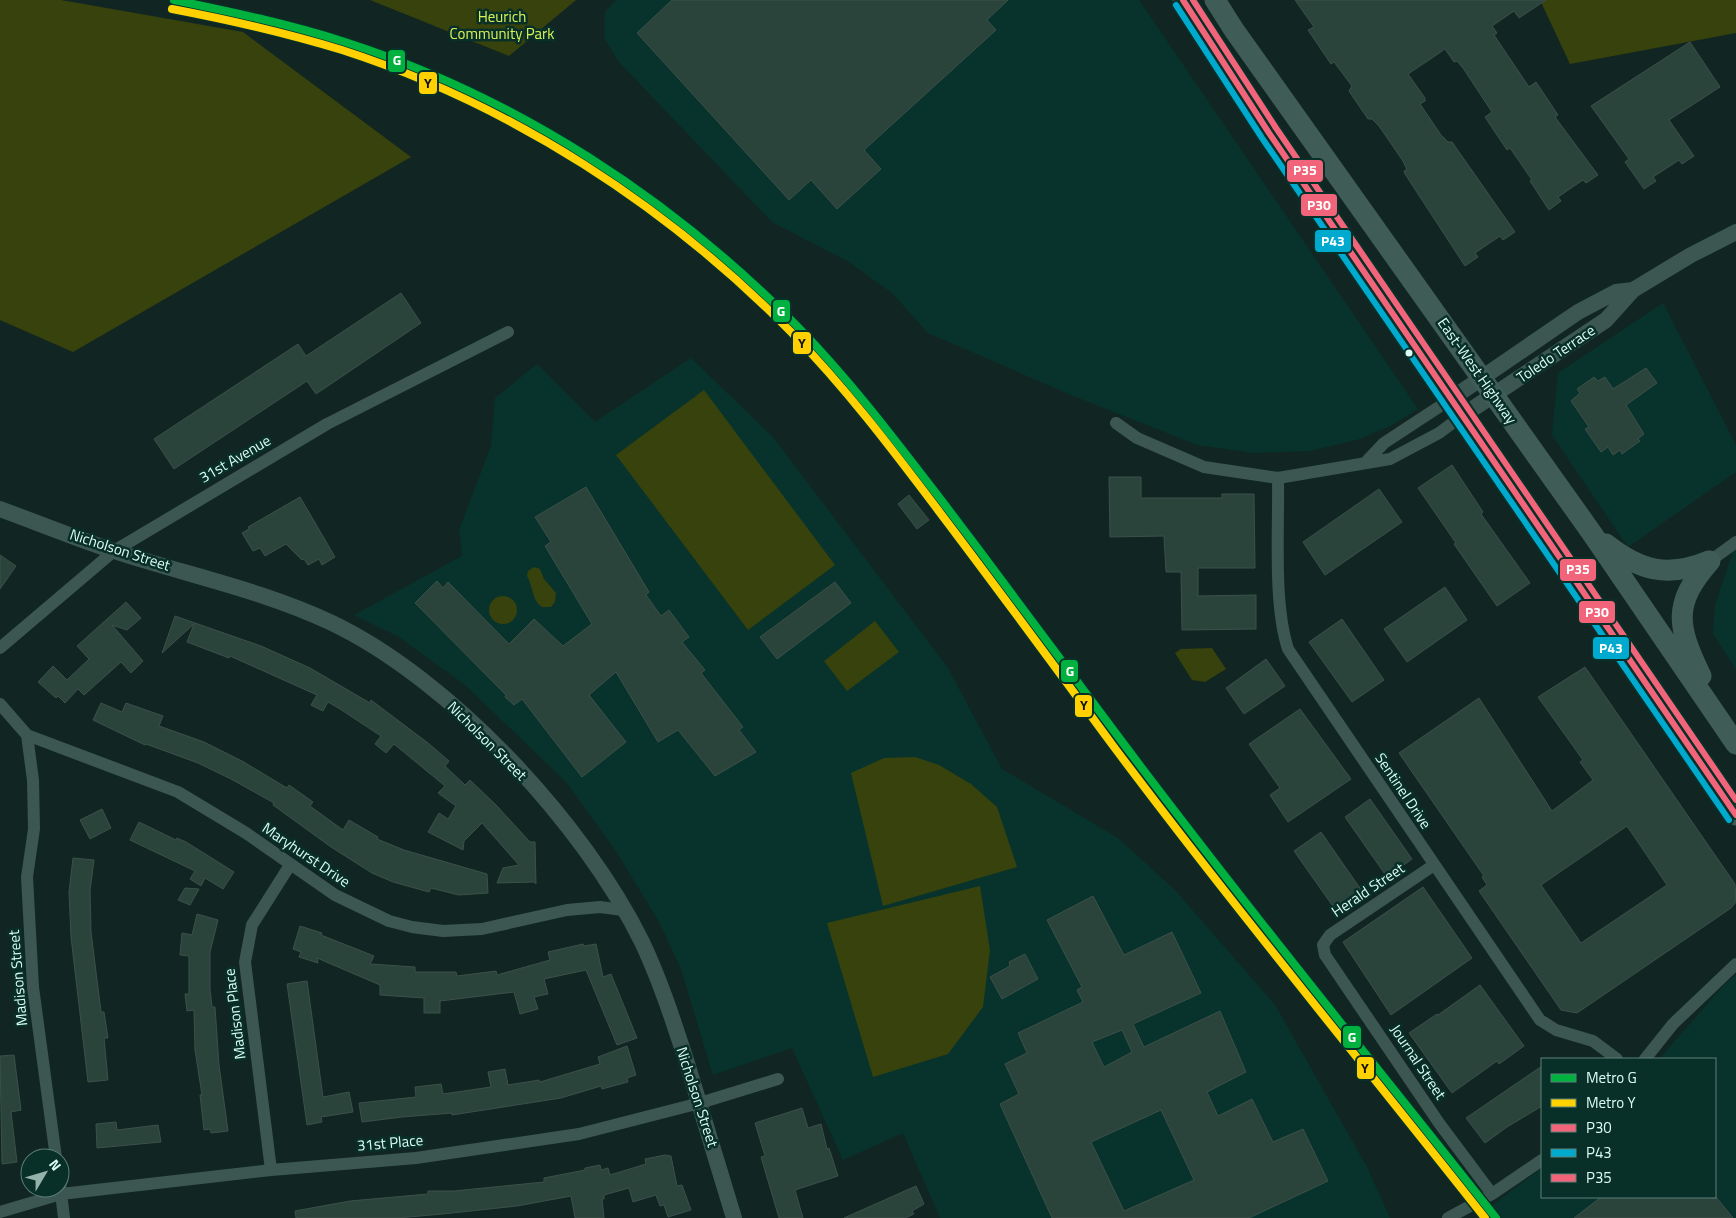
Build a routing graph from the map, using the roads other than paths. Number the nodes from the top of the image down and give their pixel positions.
1 (1183, 0) edge
2 (1215, 0) edge
3 (1736, 232) edge
4 (1632, 290) junction
5 (508, 332) dead end
6 (1482, 376) junction
7 (1494, 394) junction
8 (1457, 408) junction
9 (1116, 423) dead end
10 (1366, 462) junction
11 (1278, 478) junction
12 (0, 509) edge
13 (1591, 532) junction
14 (1736, 542) edge
15 (114, 551) junction
16 (1710, 561) junction
17 (0, 648) edge
18 (0, 704) edge
19 (27, 735) junction
20 (1734, 742) edge
21 (1736, 815) edge
22 (290, 865) junction
23 (1434, 865) junction
24 (623, 910) junction
25 (1323, 945) joint
26 (1736, 964) edge
27 (1616, 1058) edge
28 (1646, 1058) edge
29 (778, 1079) dead end
30 (700, 1104) junction
31 (55, 1148) edge
32 (1541, 1161) edge
33 (271, 1170) junction
34 (70, 1188) edge
35 (1492, 1194) junction
36 (37, 1198) edge
37 (62, 1198) edge
38 (0, 1212) edge
39 (64, 1218) edge
40 (734, 1218) edge
41 (1448, 1218) edge

1 - 8 main road
2 - 6 main road, East-West Highway
3 - 4 street, Toledo Terrace
4 - 6 street, Toledo Terrace
4 - 7 street, Toledo Terrace
5 - 15 street, 31st Avenue
6 - 7 main road, East-West Highway
6 - 8 street, Toledo Terrace
7 - 8 street, Toledo Terrace
7 - 13 main road, East-West Highway
8 - 10 street, Toledo Terrace
8 - 10 street, Toledo Terrace
8 - 21 main road
9 - 11 street, Toledo Terrace
10 - 11 street, Toledo Terrace
11 - 23 street, Sentinel Drive
12 - 15 street, Nicholson Street
13 - 16 main road
13 - 20 main road, East-West Highway
14 - 16 street
15 - 17 street, 31st Avenue
15 - 24 street, Nicholson Street
16 - 20 main road
18 - 19 street, Maryhurst Drive
19 - 22 street, Maryhurst Drive
19 - 31 street, Madison Street
22 - 24 street, Maryhurst Drive
22 - 33 street, Madison Place
23 - 25 street, Herald Street
23 - 27 street, Sentinel Drive
24 - 30 street, Nicholson Street
25 - 35 street, Journal Street
26 - 28 street
29 - 30 street, 31st Place
30 - 33 street, 31st Place
30 - 40 street, Nicholson Street
32 - 35 street
33 - 34 street, 31st Place
35 - 41 street
36 - 38 street, 31st Place
37 - 39 street

